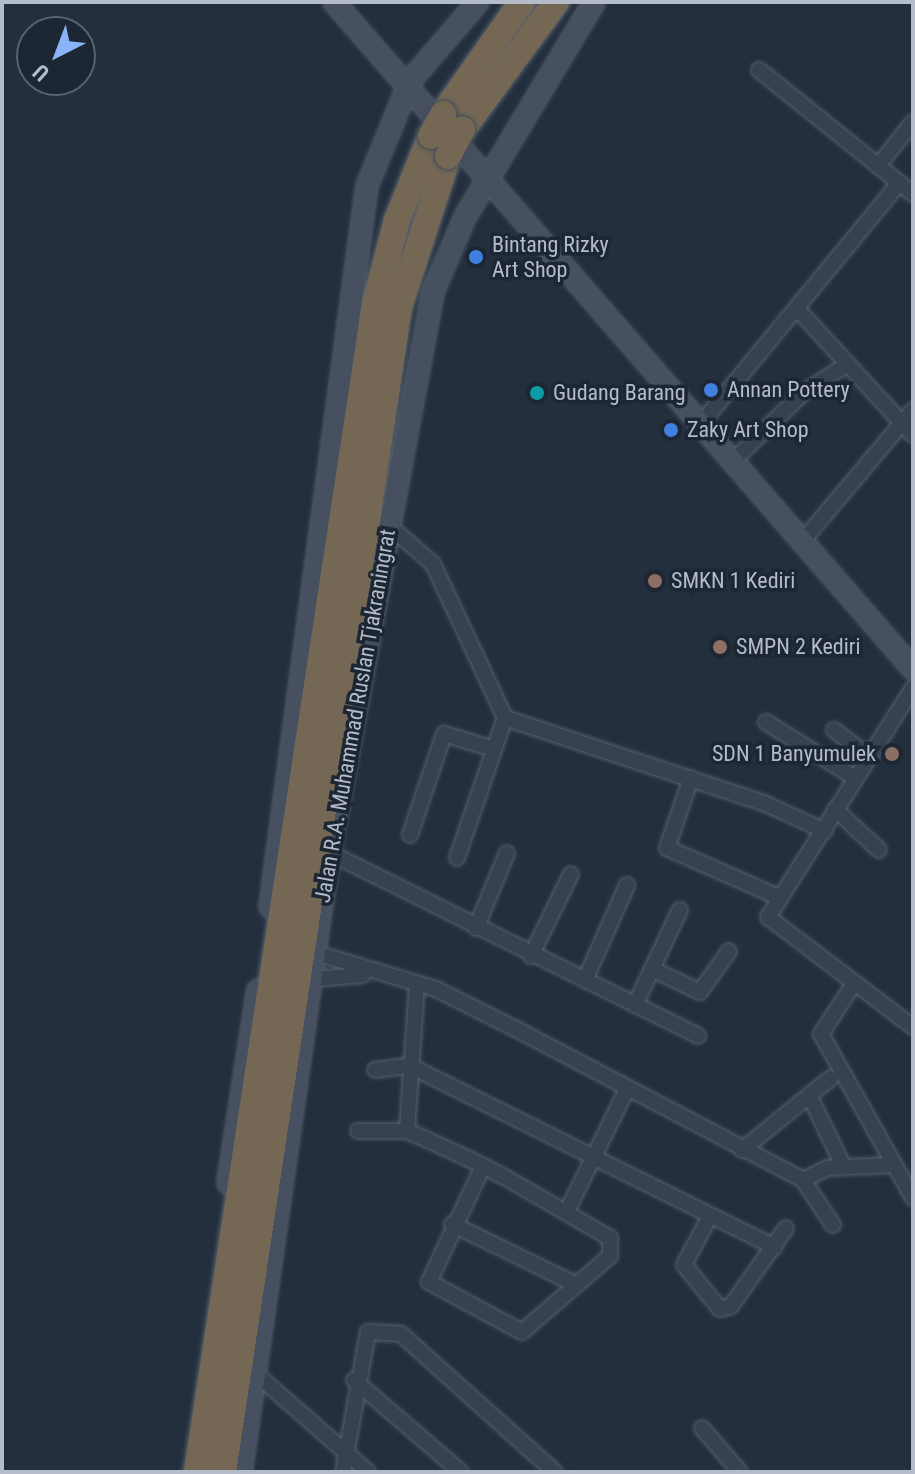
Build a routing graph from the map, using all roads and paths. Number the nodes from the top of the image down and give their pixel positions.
1 (334, 2) edge
2 (478, 2) edge
3 (522, 2) edge
4 (556, 2) edge
5 (594, 2) edge
6 (759, 70) dead end
7 (410, 81) junction
8 (913, 122) edge
9 (446, 134) junction
10 (878, 166) junction
11 (487, 177) junction
12 (899, 183) junction
13 (913, 194) edge
14 (799, 311) junction
15 (846, 365) junction
16 (913, 410) edge
17 (903, 422) junction
18 (699, 426) junction
19 (913, 435) edge
20 (731, 463) junction
21 (387, 524) junction
22 (800, 544) junction
23 (913, 669) edge
24 (913, 688) edge
25 (505, 718) junction
26 (766, 722) dead end
27 (834, 730) dead end
28 (494, 749) junction
29 (866, 754) junction
30 (852, 776) junction
31 (691, 778) junction
32 (835, 809) junction
33 (825, 831) junction
34 (410, 835) dead end
35 (278, 848) junction
36 (879, 850) dead end
37 (507, 853) dead end
38 (329, 857) junction
39 (457, 858) dead end
40 (571, 874) dead end
41 (627, 885) dead end
42 (776, 896) junction
43 (285, 899) junction
44 (312, 899) junction
45 (680, 910) dead end
46 (476, 928) junction
47 (280, 941) junction
48 (729, 951) dead end
49 (313, 954) junction
50 (531, 956) junction
51 (652, 969) junction
52 (262, 973) junction
53 (367, 974) junction
54 (585, 980) junction
55 (417, 985) junction
56 (853, 985) junction
57 (635, 1005) junction
58 (913, 1027) edge
59 (698, 1036) dead end
60 (410, 1066) junction
61 (375, 1070) dead end
62 (831, 1078) dead end
63 (626, 1091) junction
64 (809, 1095) junction
65 (358, 1131) dead end
66 (407, 1131) junction
67 (742, 1150) junction
68 (594, 1156) junction
69 (843, 1165) junction
70 (892, 1165) junction
71 (483, 1166) junction
72 (803, 1180) junction
73 (913, 1198) edge
74 (567, 1211) junction
75 (710, 1216) junction
76 (452, 1224) junction
77 (833, 1225) dead end
78 (786, 1228) dead end
79 (774, 1247) junction
80 (577, 1285) junction
81 (255, 1373) junction
82 (354, 1380) junction
83 (702, 1428) dead end
84 (346, 1453) junction
85 (184, 1472) edge
86 (197, 1472) edge
87 (223, 1472) edge
88 (241, 1472) edge
89 (343, 1472) edge
90 (368, 1472) edge
91 (461, 1472) edge
92 (555, 1472) edge
93 (740, 1472) edge

1 - 7 street
2 - 7 street
3 - 9 highway, Jalan R.A. Muhammad Ruslan Tjakraningrat
4 - 9 highway, Jalan R.A. Muhammad Ruslan Tjakraningrat
5 - 11 street, Jalan R.A. Muhammad Ruslan Tjakraningrat
6 - 10 street
7 - 11 street
7 - 35 street
8 - 10 street
9 - 43 highway, Jalan R.A. Muhammad Ruslan Tjakraningrat
9 - 44 highway, Jalan R.A. Muhammad Ruslan Tjakraningrat
10 - 12 street
11 - 18 street
11 - 21 street, Jalan R.A. Muhammad Ruslan Tjakraningrat
12 - 13 street
12 - 14 street
14 - 15 street
14 - 18 street
15 - 17 street
15 - 20 street
16 - 17 street
17 - 19 street
17 - 22 street
18 - 20 street
20 - 22 street
21 - 25 street
21 - 38 street, Jalan R.A. Muhammad Ruslan Tjakraningrat
22 - 23 street
24 - 29 street
25 - 28 street
25 - 31 street
26 - 30 street
27 - 29 street
28 - 34 street
28 - 39 street
29 - 30 street
30 - 32 street
31 - 33 street
31 - 42 street
32 - 33 street
32 - 36 street
33 - 42 street
35 - 43 highway
35 - 52 street
37 - 46 street
38 - 44 highway
38 - 46 street
38 - 49 street, Jalan R.A. Muhammad Ruslan Tjakraningrat
40 - 50 street
41 - 54 street
42 - 56 street
43 - 47 highway, Jalan R.A. Muhammad Ruslan Tjakraningrat
44 - 49 highway, Jalan R.A. Muhammad Ruslan Tjakraningrat
45 - 51 street
46 - 50 street
47 - 52 highway
47 - 86 highway, Jalan R.A. Muhammad Ruslan Tjakraningrat
48 - 51 street
49 - 53 street
49 - 53 street
49 - 81 street, Jalan R.A. Muhammad Ruslan Tjakraningrat
49 - 87 highway, Jalan R.A. Muhammad Ruslan Tjakraningrat
50 - 54 street
51 - 57 street
52 - 85 street
53 - 55 street
54 - 57 street
55 - 60 street
55 - 63 street
56 - 58 street
56 - 70 street
57 - 59 street
60 - 61 street
60 - 66 street
60 - 68 street
62 - 64 street
63 - 67 street
63 - 68 street
64 - 67 street
64 - 69 street
65 - 66 street
66 - 71 street
67 - 72 street
68 - 74 street
68 - 75 street
69 - 70 street
69 - 72 street
70 - 73 street
71 - 74 street
71 - 76 street
72 - 77 street
74 - 80 street
75 - 79 street
75 - 79 street
76 - 80 street
76 - 80 street
78 - 79 street
81 - 84 street
81 - 88 street, Jalan R.A. Muhammad Ruslan Tjakraningrat
82 - 84 street
82 - 91 street
82 - 92 street
83 - 93 street
84 - 89 street
84 - 90 street

